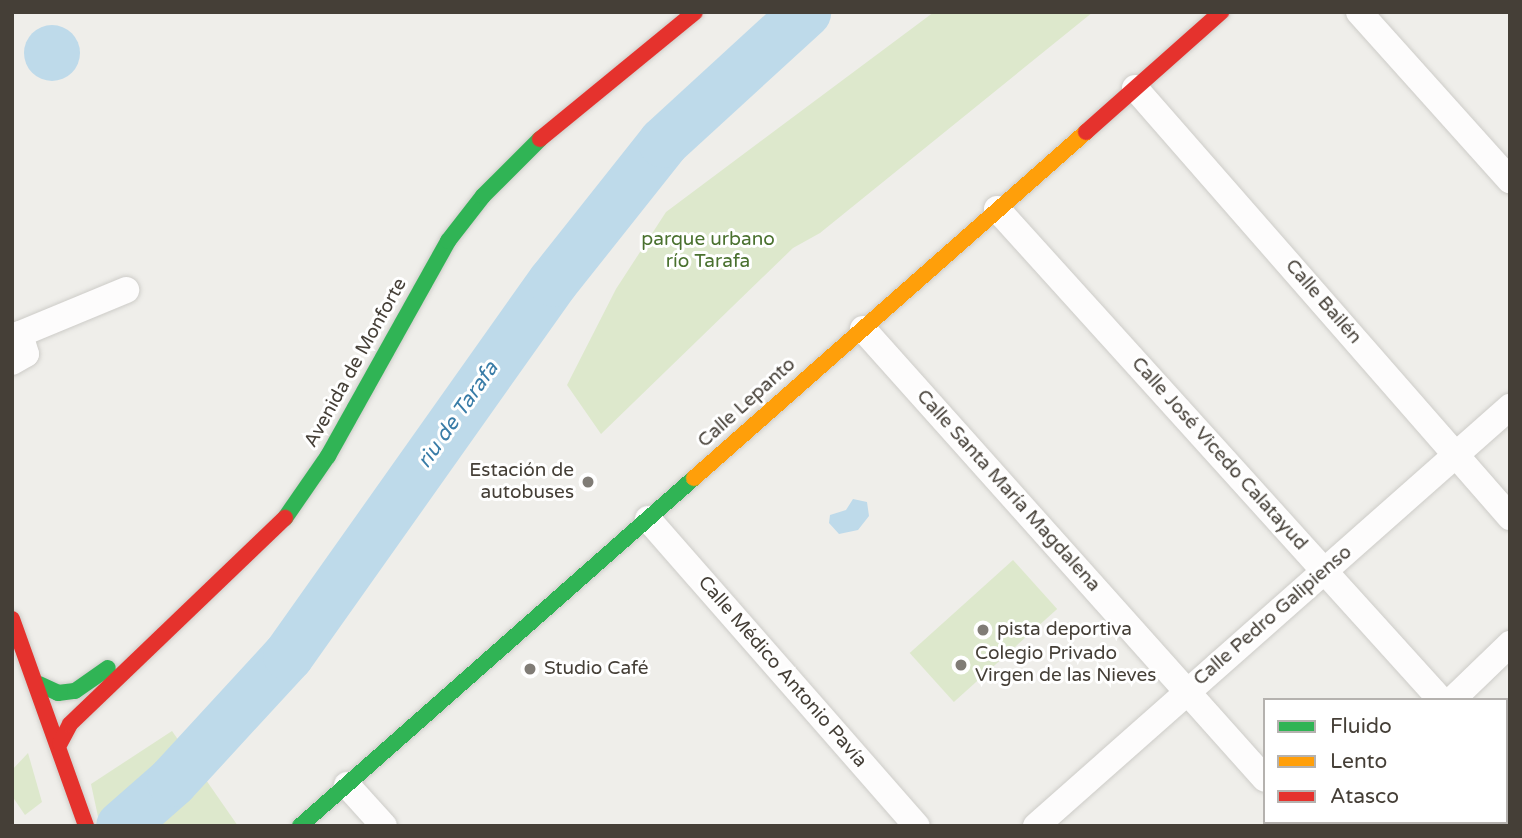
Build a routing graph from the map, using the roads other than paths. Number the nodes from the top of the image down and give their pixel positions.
1 (674, 12) edge
2 (695, 12) edge
3 (1221, 12) edge
4 (1359, 12) edge
5 (1135, 88) junction
6 (1510, 180) edge
7 (998, 209) junction
8 (126, 290) dead end
9 (863, 329) junction
10 (12, 362) edge
11 (1510, 407) edge
12 (1456, 455) junction
13 (1510, 517) edge
14 (648, 519) junction
15 (1325, 571) junction
16 (12, 618) edge
17 (1510, 645) edge
18 (12, 661) edge
19 (39, 684) junction
20 (1187, 692) junction
21 (1439, 698) edge
22 (1453, 698) edge
23 (62, 750) junction
24 (1263, 777) edge
25 (347, 785) junction
26 (69, 826) edge
27 (86, 826) edge
28 (300, 826) edge
29 (384, 826) edge
30 (917, 826) edge
31 (1036, 826) edge

1 - 19 street, Avenida de Monforte
2 - 23 street, Avenida de Monforte
3 - 5 street, Calle Lepanto
4 - 6 street
5 - 7 street, Calle Lepanto
5 - 12 street, Calle Bailén
7 - 9 street, Calle Lepanto
7 - 15 street, Calle José Vicedo Calatayud
8 - 10 street
9 - 14 street, Calle Lepanto
9 - 20 street, Calle Santa María Magdalena
11 - 12 street, Calle Pedro Galipienso
12 - 13 street, Calle Bailén
12 - 15 street, Calle Pedro Galipienso
14 - 25 street, Calle Lepanto
14 - 30 street, Calle Médico Antonio Pavía
15 - 20 street, Calle Pedro Galipienso
15 - 21 street, Calle José Vicedo Calatayud
16 - 19 street
17 - 22 street
18 - 26 street
19 - 23 street
20 - 24 street, Calle Santa María Magdalena
20 - 31 street, Calle Pedro Galipienso
23 - 27 street
25 - 28 street, Calle Lepanto
25 - 29 street

